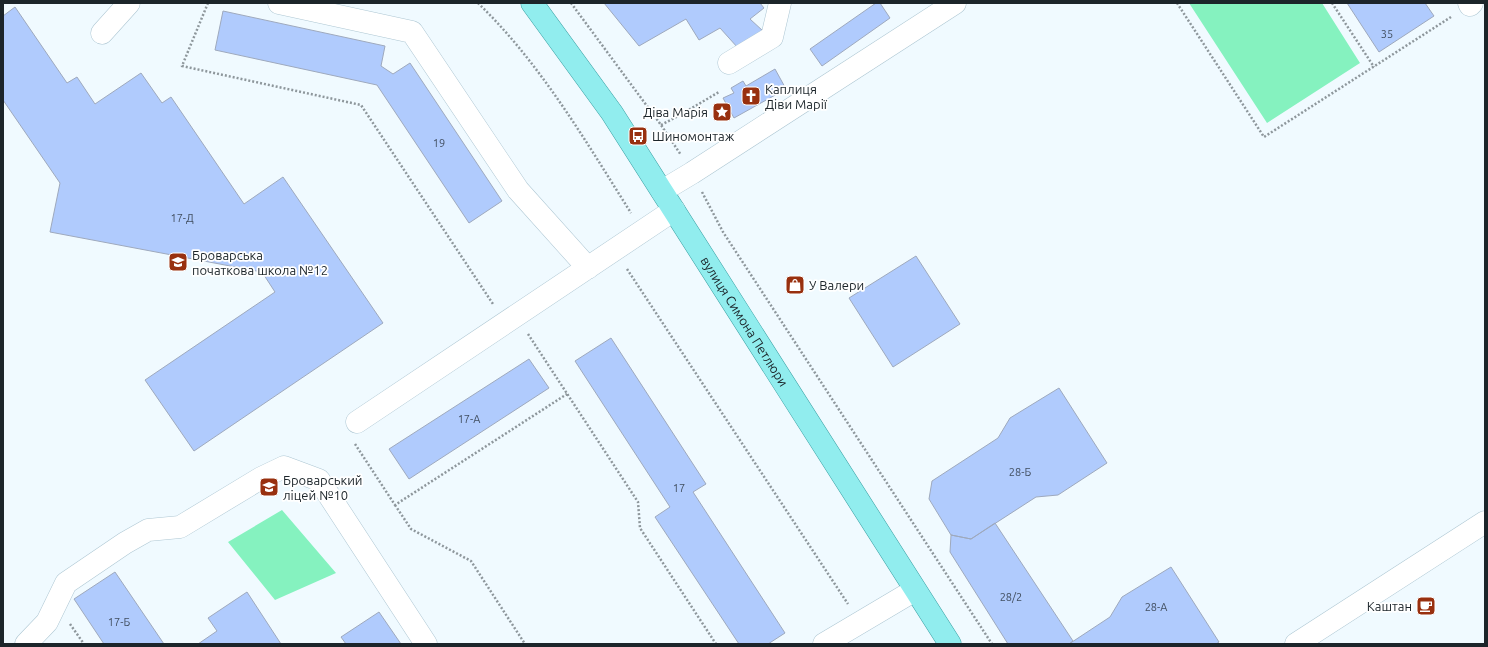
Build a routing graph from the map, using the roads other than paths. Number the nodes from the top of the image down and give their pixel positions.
1 (129, 3) edge
2 (279, 3) edge
3 (532, 3) edge
4 (780, 3) edge
5 (954, 3) edge
6 (102, 33) dead end
7 (729, 64) dead end
8 (662, 191) junction
9 (674, 210) junction
10 (588, 268) junction
11 (355, 431) road end
12 (1485, 522) edge
13 (915, 590) junction
14 (26, 644) edge
15 (426, 644) edge
16 (824, 644) edge
17 (950, 644) edge
18 (1296, 644) edge

1 - 6 street
2 - 10 street
3 - 8 main road, вулиця Симона Петлюри
4 - 7 street
5 - 8 street
8 - 9 main road, вулиця Симона Петлюри
9 - 10 street
9 - 13 main road, вулиця Симона Петлюри
10 - 11 street
12 - 18 street
13 - 16 street
13 - 17 main road, вулиця Симона Петлюри
14 - 15 street

